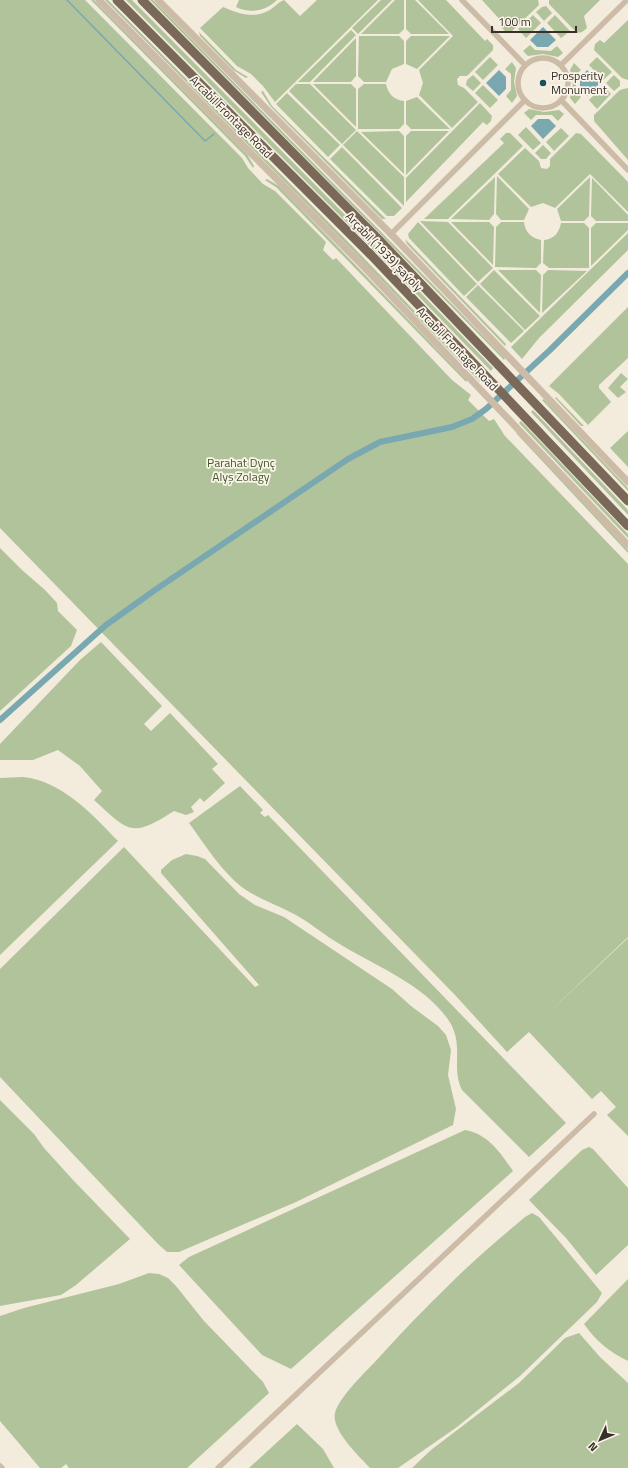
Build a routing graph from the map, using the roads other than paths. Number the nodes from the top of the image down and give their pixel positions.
1 (99, 0) edge
2 (117, 0) edge
3 (142, 0) edge
4 (158, 0) edge
5 (462, 0) edge
6 (627, 0) edge
7 (525, 65) junction
8 (560, 65) junction
9 (525, 100) junction
10 (561, 100) junction
11 (628, 170) edge
12 (391, 234) junction
13 (628, 482) edge
14 (628, 501) edge
15 (628, 526) edge
16 (628, 545) edge
17 (594, 1114) dead end
18 (218, 1468) edge

1 - 16 street, Arcabil Frontage Road
2 - 15 main road, Arçabil (1939) şaýoly
3 - 14 main road, Arçabil (1939) şaýoly
4 - 12 street
5 - 7 street
6 - 8 street
7 - 8 street
7 - 9 street
8 - 10 street
9 - 10 street
9 - 12 street
10 - 11 street
12 - 13 street
17 - 18 street

